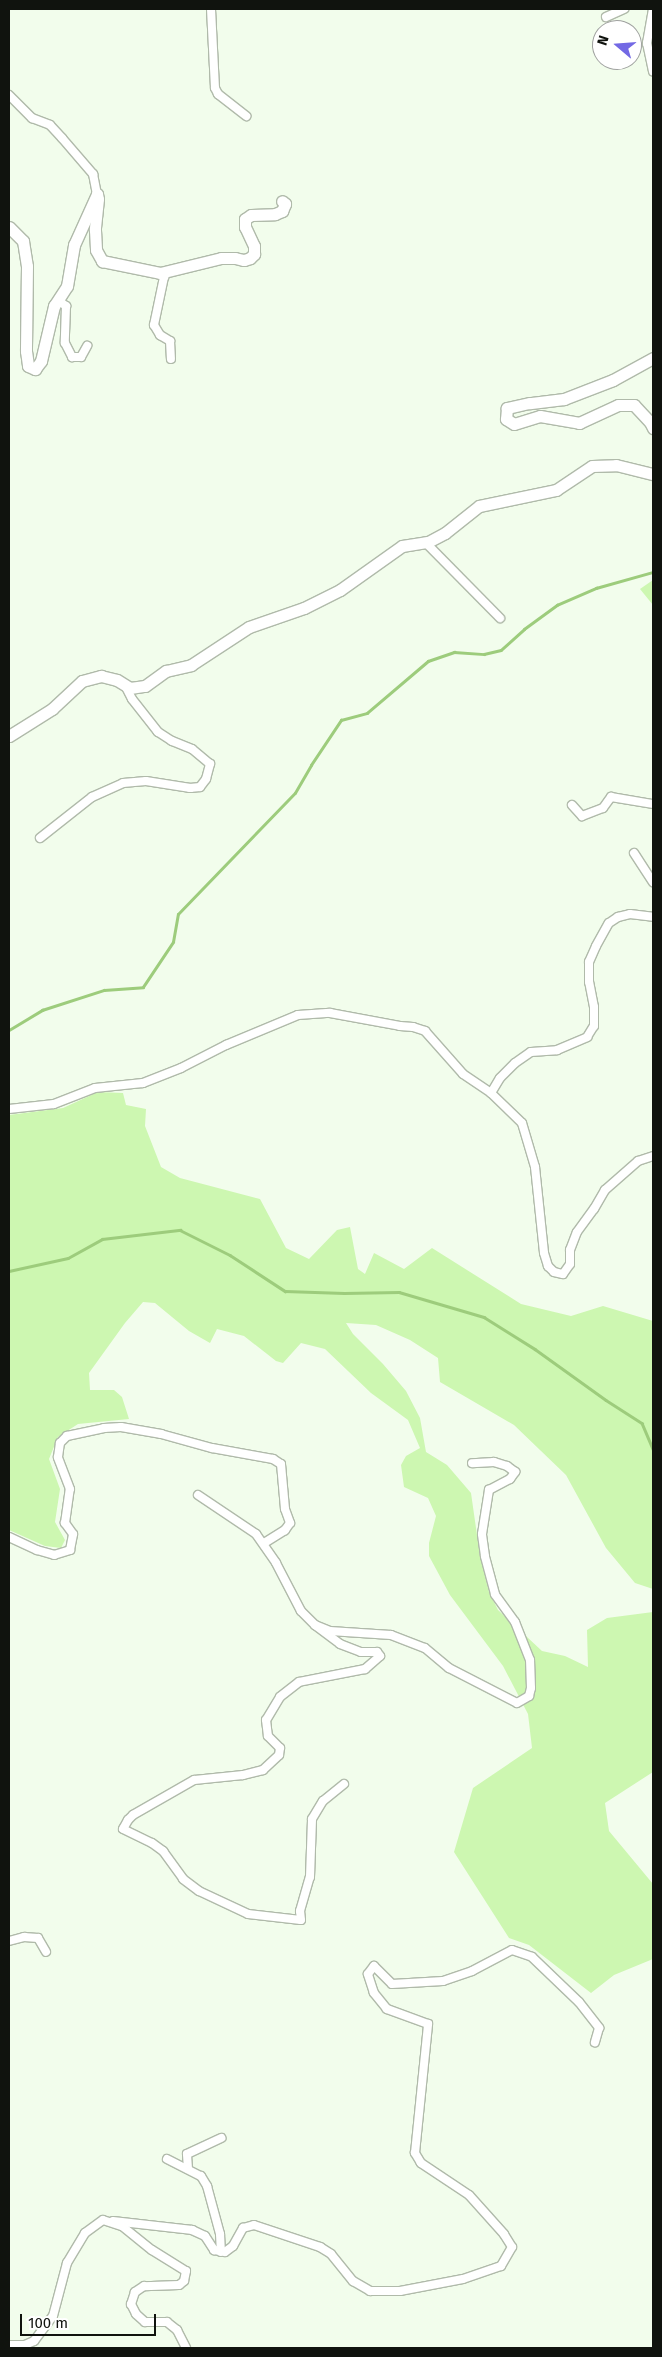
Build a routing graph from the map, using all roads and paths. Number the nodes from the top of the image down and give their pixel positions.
1 (211, 9) edge
2 (624, 9) edge
3 (653, 9) edge
4 (606, 17) dead end
5 (653, 71) edge
6 (9, 95) edge
7 (246, 116) dead end
8 (97, 194) junction
9 (282, 200) dead end
10 (9, 228) edge
11 (160, 273) junction
12 (59, 301) junction
13 (87, 346) dead end
14 (653, 358) edge
15 (171, 359) dead end
16 (653, 428) edge
17 (653, 474) edge
18 (425, 542) junction
19 (500, 618) dead end
20 (125, 685) junction
21 (9, 736) edge
22 (653, 804) edge
23 (572, 805) dead end
24 (40, 838) dead end
25 (634, 853) dead end
26 (653, 882) edge
27 (653, 917) edge
28 (491, 1093) junction
29 (9, 1109) edge
30 (653, 1156) edge
31 (472, 1463) dead end
32 (198, 1495) dead end
33 (9, 1537) edge
34 (264, 1543) junction
35 (315, 1625) junction
36 (344, 1784) dead end
37 (9, 1941) edge
38 (46, 1952) dead end
39 (595, 2042) dead end
40 (222, 2138) dead end
41 (167, 2159) dead end
42 (188, 2169) junction
43 (113, 2221) junction
44 (221, 2252) junction
45 (9, 2344) edge
46 (186, 2348) edge

1 - 7 street
2 - 4 street
3 - 5 street
6 - 8 street
8 - 11 street
8 - 12 street
9 - 11 street
10 - 12 street
11 - 15 street
12 - 13 street
14 - 16 street
17 - 18 street
18 - 19 street
18 - 20 street
20 - 21 street
20 - 24 street
22 - 23 street
25 - 26 street
27 - 28 street
28 - 29 street
28 - 30 street
31 - 35 street
32 - 34 street
33 - 34 street
34 - 35 street
35 - 36 street
37 - 38 street
39 - 44 street
40 - 42 street
41 - 42 street
42 - 44 street
43 - 44 street
43 - 45 street
43 - 46 street

